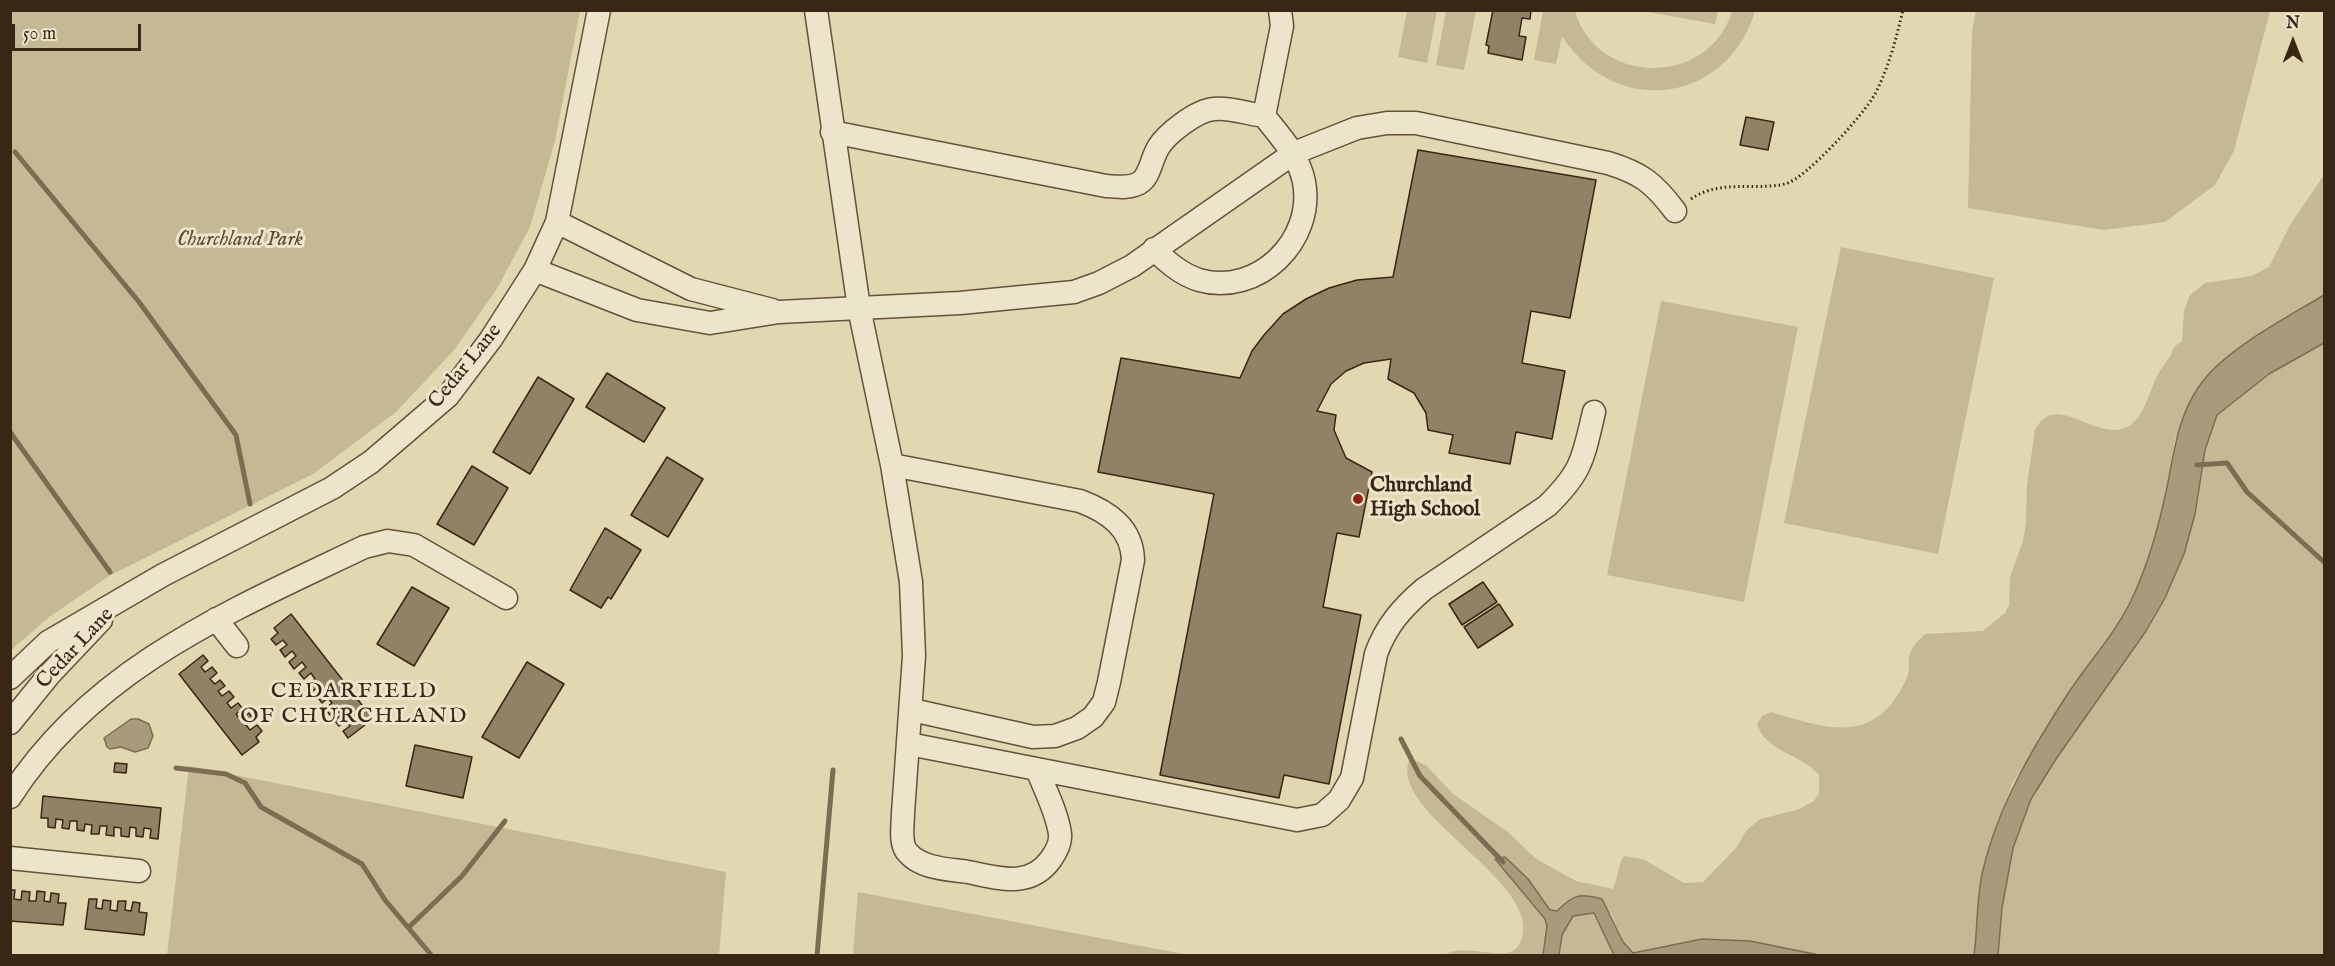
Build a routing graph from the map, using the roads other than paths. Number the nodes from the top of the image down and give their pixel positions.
1 (598, 10) edge
2 (816, 10) edge
3 (1280, 10) edge
4 (1264, 116) junction
5 (832, 132) junction
6 (1294, 153) junction
7 (1675, 211) road end
8 (557, 222) junction
9 (1154, 249) junction
10 (535, 270) junction
11 (859, 308) junction
12 (779, 312) junction
13 (1594, 412) dead end
14 (892, 465) junction
15 (506, 598) dead end
16 (119, 602) junction
17 (216, 619) junction
18 (237, 646) dead end
19 (10, 678) edge
20 (912, 710) junction
21 (10, 723) edge
22 (909, 744) junction
23 (1037, 769) junction
24 (10, 796) edge
25 (10, 858) edge
26 (139, 871) dead end

1 - 8 street, Cedar Lane
2 - 5 street
3 - 4 street
4 - 5 street
4 - 6 street
5 - 11 street
6 - 7 street
6 - 9 street
6 - 9 street
8 - 10 street, Cedar Lane
8 - 12 street
9 - 11 street
10 - 12 street
10 - 16 street, Cedar Lane
11 - 12 street
11 - 14 street
13 - 23 street
14 - 20 street
14 - 20 street
15 - 17 street
16 - 19 street, Cedar Lane
16 - 21 street, Cedar Lane
17 - 18 street
17 - 24 street
20 - 22 street
22 - 23 street
22 - 23 street
25 - 26 street

